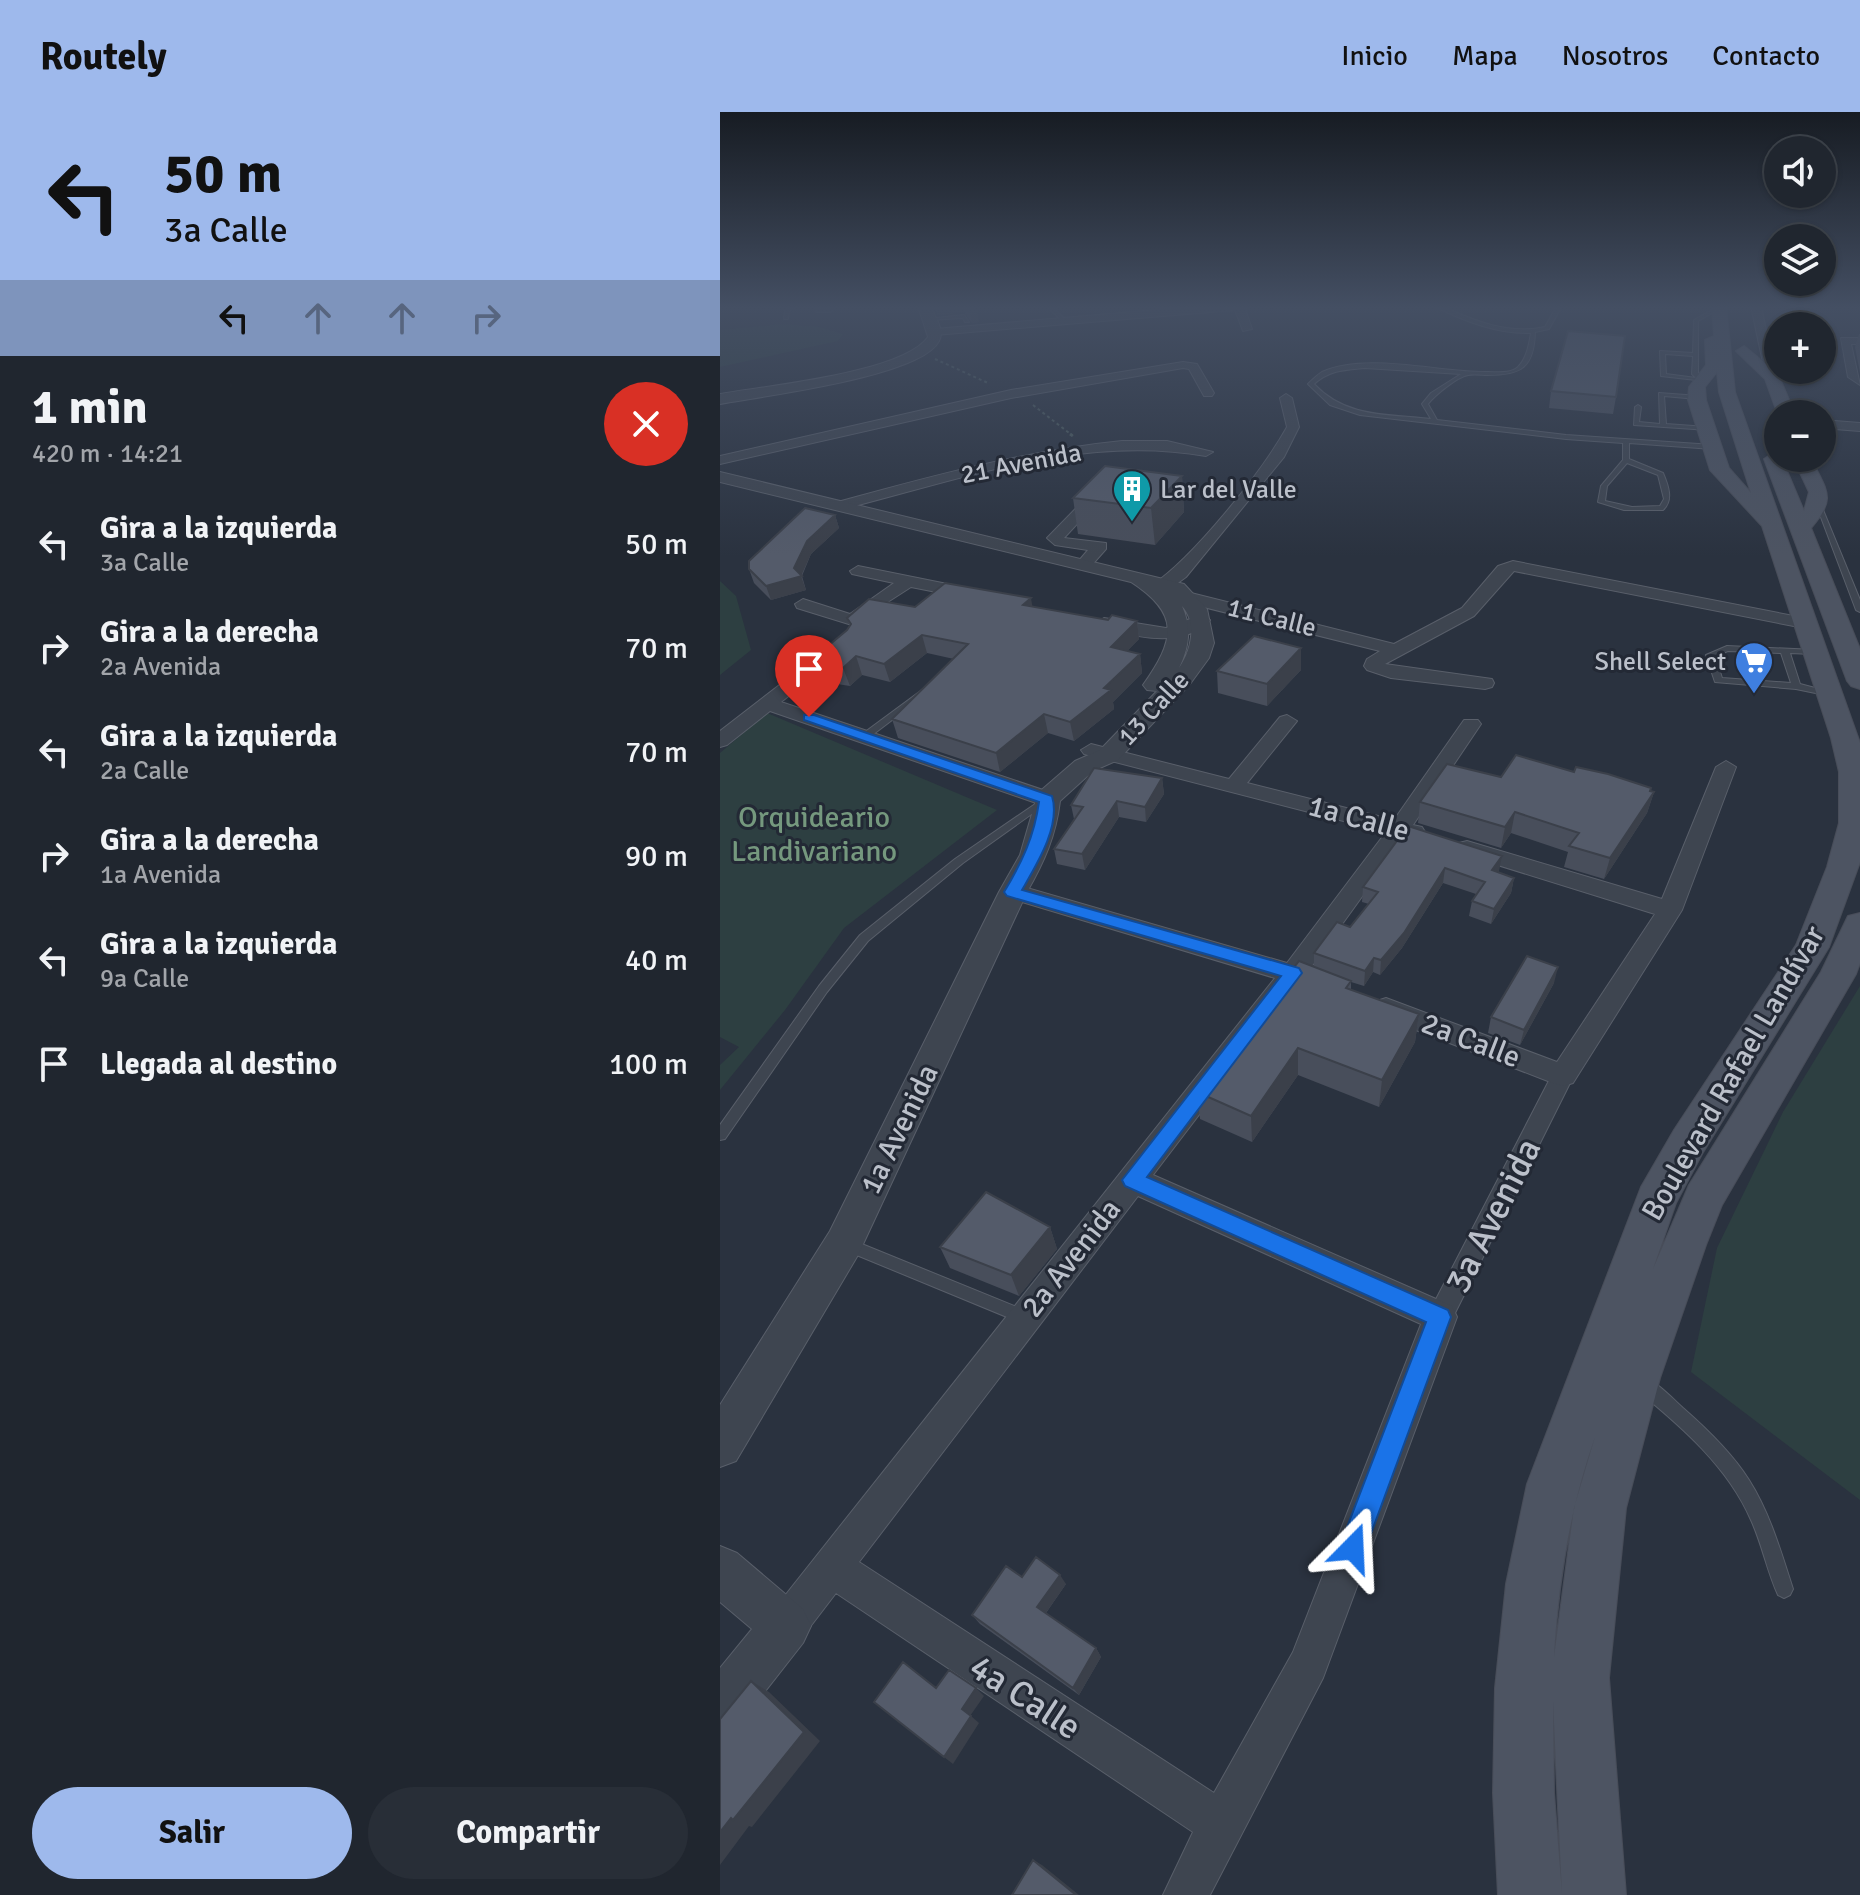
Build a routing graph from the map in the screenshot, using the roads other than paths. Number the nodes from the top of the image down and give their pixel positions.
1 (770, 389) edge
2 (1039, 389) edge
3 (1206, 389) edge
4 (1314, 389) edge
5 (1441, 389) edge
6 (1698, 389) edge
7 (1700, 389) edge
8 (1727, 389) edge
9 (1208, 393) dead end
10 (1286, 398) dead end
11 (720, 399) edge
12 (1638, 407) dead end
13 (1435, 422) junction
14 (1663, 426) junction
15 (1836, 426) edge
16 (1860, 430) edge
17 (1836, 431) edge
18 (1710, 438) junction
19 (1626, 442) junction
20 (1206, 452) dead end
21 (720, 460) edge
22 (1626, 460) junction
23 (1756, 468) junction
24 (1764, 470) edge
25 (1772, 472) edge
26 (1802, 472) edge
27 (1810, 472) edge
28 (720, 477) edge
29 (1095, 497) edge
30 (1818, 505) junction
31 (839, 506) junction
32 (1785, 526) junction
33 (1085, 563) junction
34 (858, 571) dead end
35 (909, 580) junction
36 (1153, 584) junction
37 (1184, 596) junction
38 (985, 597) edge
39 (803, 604) dead end
40 (1860, 610) edge
41 (1090, 620) edge
42 (1201, 620) junction
43 (1178, 633) junction
44 (845, 642) edge
45 (1396, 650) junction
46 (1815, 664) edge
47 (935, 683) edge
48 (1485, 683) dead end
49 (770, 705) junction
50 (1287, 721) dead end
51 (1471, 724) dead end
52 (864, 737) junction
53 (720, 741) edge
54 (1095, 757) junction
55 (1726, 767) dead end
56 (1234, 786) junction
57 (1047, 799) junction
58 (1400, 828) junction
59 (1013, 892) junction
60 (1670, 910) junction
61 (1860, 924) edge
62 (1293, 973) junction
63 (1336, 989) edge
64 (1364, 1000) edge
65 (1563, 1075) junction
66 (720, 1135) edge
67 (1133, 1180) junction
68 (844, 1243) junction
69 (1024, 1317) junction
70 (1440, 1317) junction
71 (1636, 1378) junction
72 (720, 1445) edge
73 (832, 1567) junction
74 (720, 1570) edge
75 (1784, 1589) dead end
76 (786, 1626) junction
77 (720, 1708) edge
78 (1221, 1824) junction
79 (1186, 1895) edge
80 (1530, 1895) edge
81 (1594, 1895) edge

1 - 11 street
2 - 21 street
3 - 9 street
4 - 13 lane
5 - 13 lane
6 - 14 lane
7 - 18 main road
8 - 23 main road, Boulevard Rafael Landívar
10 - 36 street
12 - 14 lane
13 - 19 lane
14 - 18 lane
15 - 16 street
16 - 17 street
18 - 19 lane
18 - 23 main road
19 - 22 lane
20 - 31 street, 21 Avenida
22 - 22 lane
23 - 24 main road
23 - 32 main road, Boulevard Rafael Landívar
25 - 26 main road
27 - 30 main road
28 - 31 street
29 - 33 street
30 - 32 main road
30 - 40 lane
31 - 33 street
32 - 46 main road, Boulevard Rafael Landívar
32 - 46 main road, Boulevard Rafael Landívar
33 - 36 street
34 - 35 street
35 - 38 street
35 - 39 street
36 - 37 street
36 - 43 street, 13 Calle
37 - 42 street
37 - 45 street, 11 Calle
41 - 43 street
42 - 43 street
42 - 54 street, 13 Calle
43 - 54 street, 13 Calle
44 - 49 street
45 - 46 street
45 - 48 street
46 - 46 lane
46 - 80 main road, Boulevard Rafael Landívar
47 - 52 lane
49 - 52 street
49 - 53 street
50 - 56 street
51 - 58 street, 2a Avenida
52 - 57 street
54 - 56 street, 1a Calle
54 - 57 street, 13 Calle
55 - 60 street, 3a Avenida
56 - 58 street, 1a Calle
57 - 59 street, 1a Avenida
57 - 66 lane
58 - 60 street, 1a Calle
58 - 62 street, 2a Avenida
59 - 62 street
59 - 68 street, 1a Avenida
60 - 65 street, 3a Avenida
61 - 71 main road, Boulevard Rafael Landívar
62 - 63 street
62 - 67 street, 2a Avenida
64 - 65 street, 2a Calle
65 - 70 street, 3a Avenida
67 - 69 street, 2a Avenida
67 - 70 street
68 - 69 lane
68 - 72 street, 1a Avenida
69 - 73 street, 2a Avenida
70 - 78 street, 3a Avenida
71 - 75 lane
71 - 81 main road, Boulevard Rafael Landívar
73 - 76 street, 2a Avenida
73 - 78 street, 4a Calle
74 - 76 street
76 - 77 street, 2a Avenida
78 - 79 street, 3a Avenida

